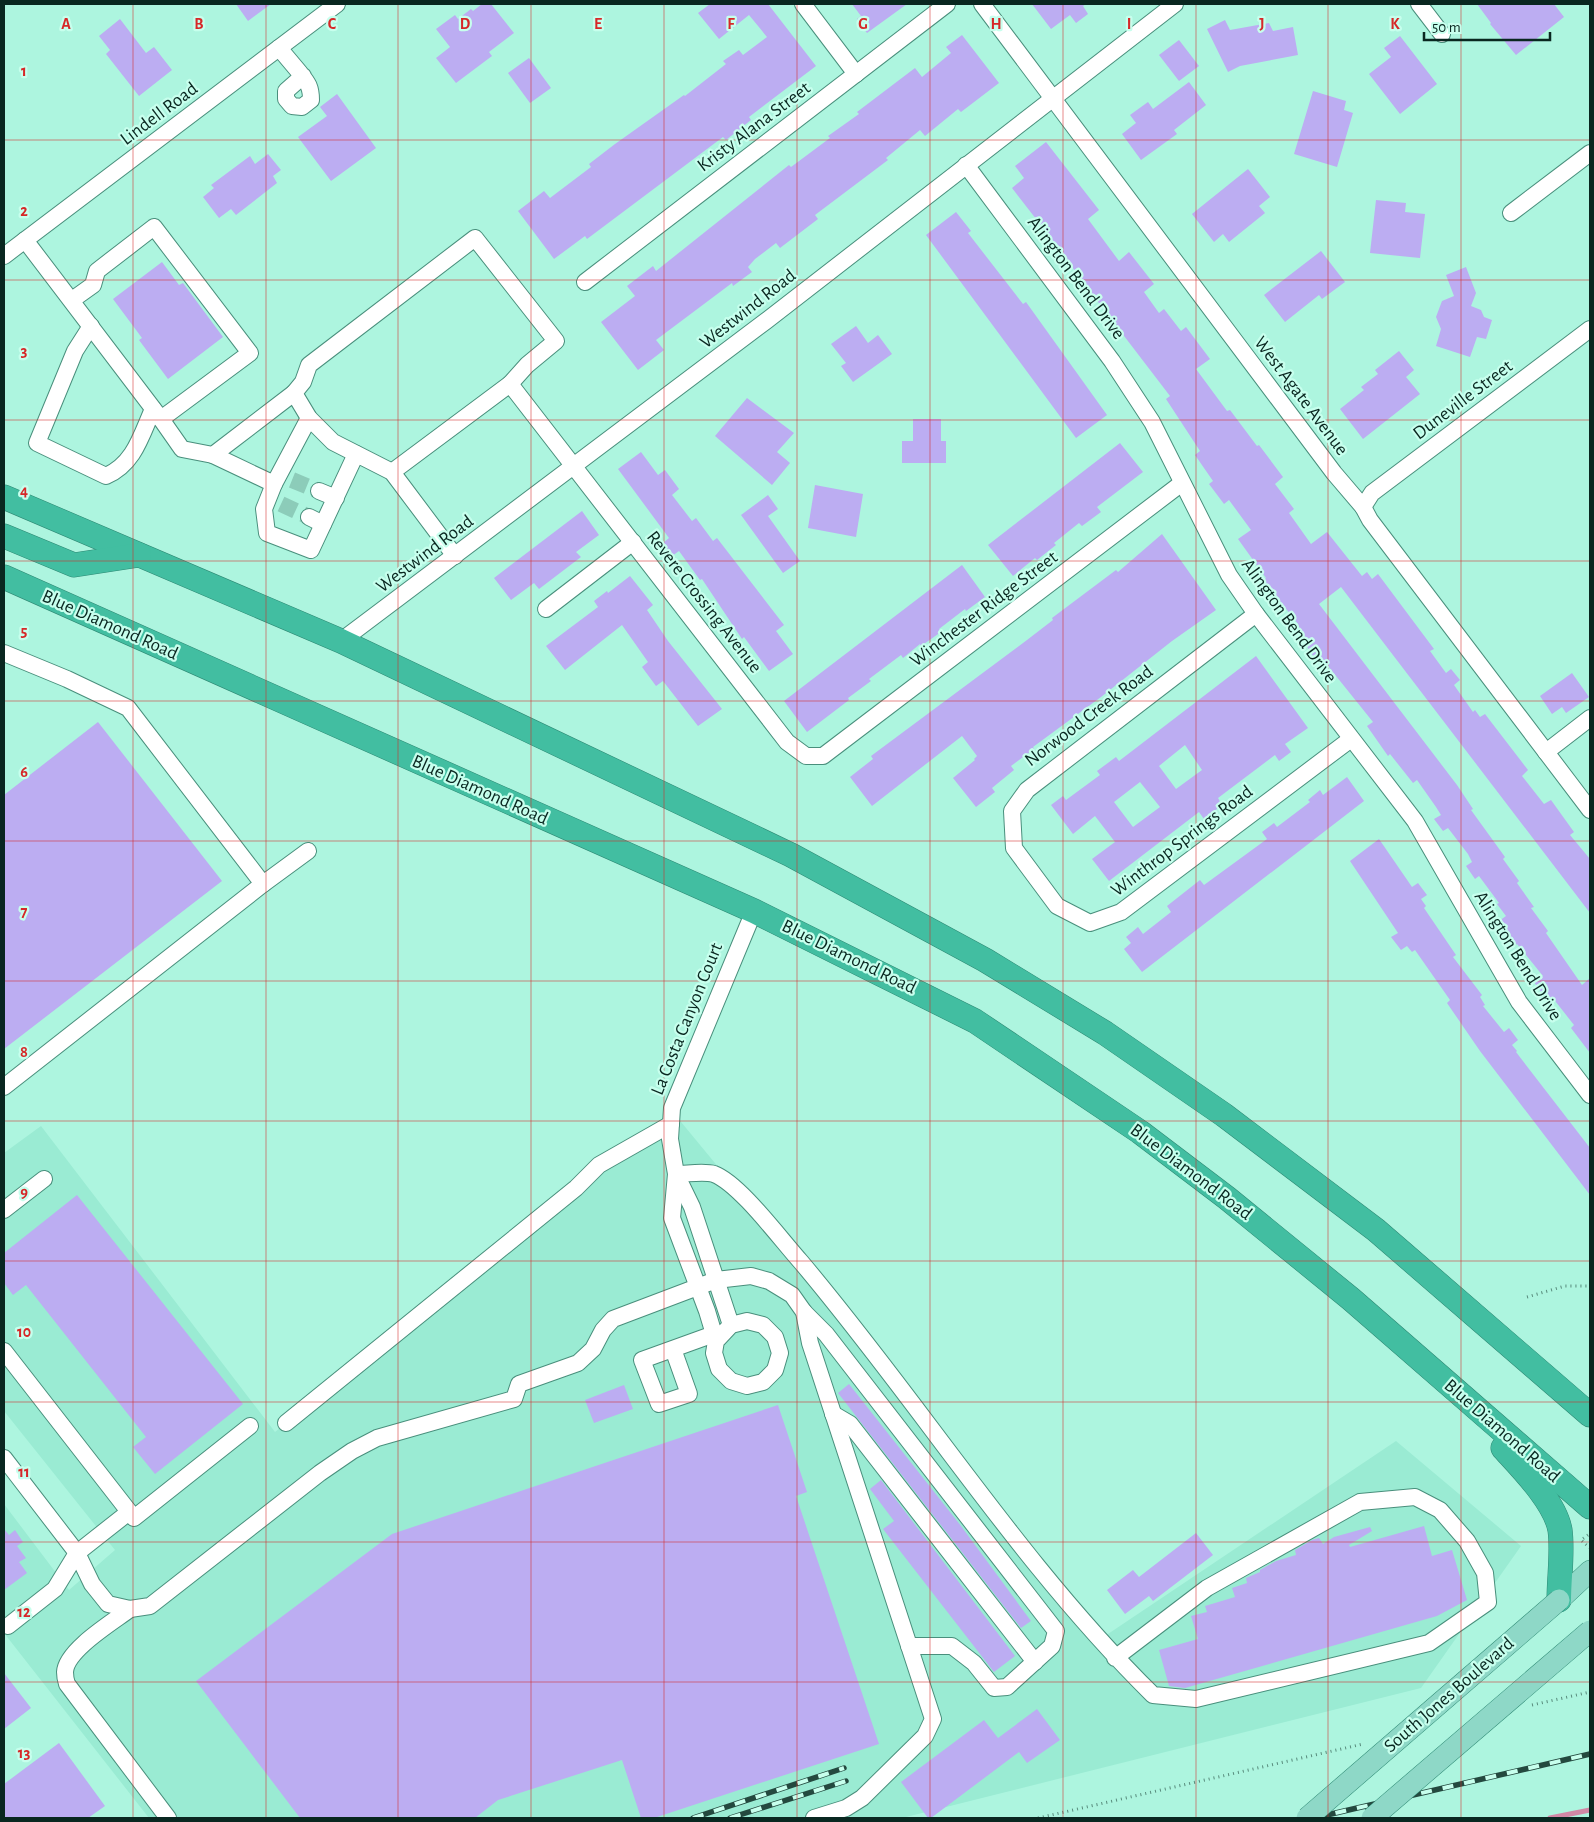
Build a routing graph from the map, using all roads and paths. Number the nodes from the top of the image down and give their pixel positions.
1 (337, 4) edge
2 (803, 4) edge
3 (947, 4) edge
4 (982, 4) edge
5 (1175, 4) edge
6 (1419, 4) edge
7 (1442, 34) dead end
8 (279, 48) junction
9 (856, 74) junction
10 (303, 76) dead end
11 (1051, 98) junction
12 (1590, 153) edge
13 (966, 164) junction
14 (1511, 213) dead end
15 (26, 240) junction
16 (4, 256) edge
17 (585, 282) dead end
18 (72, 300) junction
19 (91, 326) junction
20 (1590, 329) edge
21 (510, 384) junction
22 (294, 393) junction
23 (157, 414) junction
24 (310, 418) junction
25 (356, 454) junction
26 (213, 455) junction
27 (574, 467) junction
28 (392, 472) junction
29 (1182, 483) junction
30 (279, 488) junction
31 (319, 491) tunnel mouth
32 (4, 497) edge
33 (336, 498) junction
34 (1363, 507) junction
35 (4, 536) edge
36 (633, 542) junction
37 (139, 555) junction
38 (456, 556) junction
39 (4, 577) edge
40 (546, 609) dead end
41 (1256, 614) junction
42 (342, 642) junction
43 (4, 653) edge
44 (1590, 718) edge
45 (1351, 739) junction
46 (1546, 752) junction
47 (806, 756) joint
48 (1590, 810) edge
49 (308, 851) dead end
50 (1035, 877) joint
51 (263, 884) junction
52 (754, 911) junction
53 (4, 1087) edge
54 (1590, 1095) edge
55 (670, 1124) junction
56 (676, 1174) junction
57 (44, 1179) dead end
58 (4, 1210) edge
59 (716, 1280) junction
60 (1590, 1286) edge
61 (698, 1287) junction
62 (1527, 1297) dead end
63 (804, 1312) junction
64 (731, 1325) junction
65 (715, 1338) junction
66 (674, 1349) dead end
67 (4, 1351) edge
68 (1444, 1381) junction
69 (833, 1414) junction
70 (1590, 1415) edge
71 (286, 1422) dead end
72 (250, 1426) dead end
73 (4, 1458) edge
74 (1590, 1507) edge
75 (129, 1512) junction
76 (1588, 1536) dead end
77 (1590, 1548) edge
78 (77, 1552) junction
79 (1590, 1572) edge
80 (1559, 1600) junction
81 (130, 1609) junction
82 (8, 1626) dead end
83 (1590, 1631) edge
84 (908, 1646) junction
85 (1040, 1658) junction
86 (1116, 1658) junction
87 (1590, 1692) edge
88 (1522, 1707) dead end
89 (1368, 1743) dead end
90 (168, 1818) edge
91 (814, 1818) edge
92 (1038, 1818) edge
93 (1307, 1818) edge
94 (1372, 1818) edge

1 - 8 street, Lindell Road
2 - 9 street
3 - 9 street, Kristy Alana Street
4 - 11 street, West Agate Avenue
5 - 11 street, Westwind Road
6 - 7 street
8 - 10 street
8 - 15 street, Lindell Road
9 - 17 street, Kristy Alana Street
11 - 13 street, Westwind Road
11 - 34 street, West Agate Avenue
12 - 14 street
13 - 27 street, Westwind Road
13 - 29 street, Alington Bend Drive
15 - 16 street, Lindell Road
15 - 18 street
18 - 19 street
18 - 23 street
19 - 23 street
19 - 23 street
20 - 34 street, Duneville Street
21 - 22 street
21 - 27 street, Revere Crossing Avenue
21 - 28 street
22 - 24 street
22 - 26 street
23 - 26 street
24 - 25 street
24 - 30 street
25 - 28 street
25 - 33 street
26 - 30 street
27 - 36 street, Revere Crossing Avenue
27 - 38 street, Westwind Road
28 - 38 street
29 - 41 street, Alington Bend Drive
29 - 47 street, Winchester Ridge Street
30 - 33 street
31 - 33 street
32 - 37 highway
34 - 46 street, West Agate Avenue
35 - 37 highway
36 - 40 street
36 - 47 street, Revere Crossing Avenue
37 - 42 highway
38 - 42 street, Westwind Road
39 - 52 highway, Blue Diamond Road
41 - 45 street, Alington Bend Drive
41 - 50 street, Norwood Creek Road
42 - 70 highway
43 - 51 street
44 - 46 street
45 - 50 street, Winthrop Springs Road
45 - 54 street, Alington Bend Drive
46 - 48 street, West Agate Avenue
49 - 51 street
51 - 53 street
52 - 55 street, La Costa Canyon Court
52 - 68 highway, Blue Diamond Road
55 - 56 street, La Costa Canyon Court
55 - 71 street
56 - 59 street
56 - 61 street
56 - 86 street
57 - 58 street
59 - 61 street
59 - 63 street
59 - 64 street
60 - 62 path
61 - 65 street
61 - 81 street
63 - 69 street
63 - 85 street
64 - 65 street
64 - 65 street
65 - 66 street
67 - 75 street
68 - 74 highway, Blue Diamond Road
68 - 80 highway
69 - 84 street
69 - 85 street
72 - 75 street
73 - 78 street
75 - 78 street
76 - 77 path
78 - 81 street
78 - 82 street
79 - 80 main road, South Jones Boulevard
80 - 93 main road, South Jones Boulevard, bridge
81 - 90 street
83 - 94 main road, bridge
84 - 85 street
84 - 91 street
86 - 86 street
87 - 88 path
89 - 92 path

